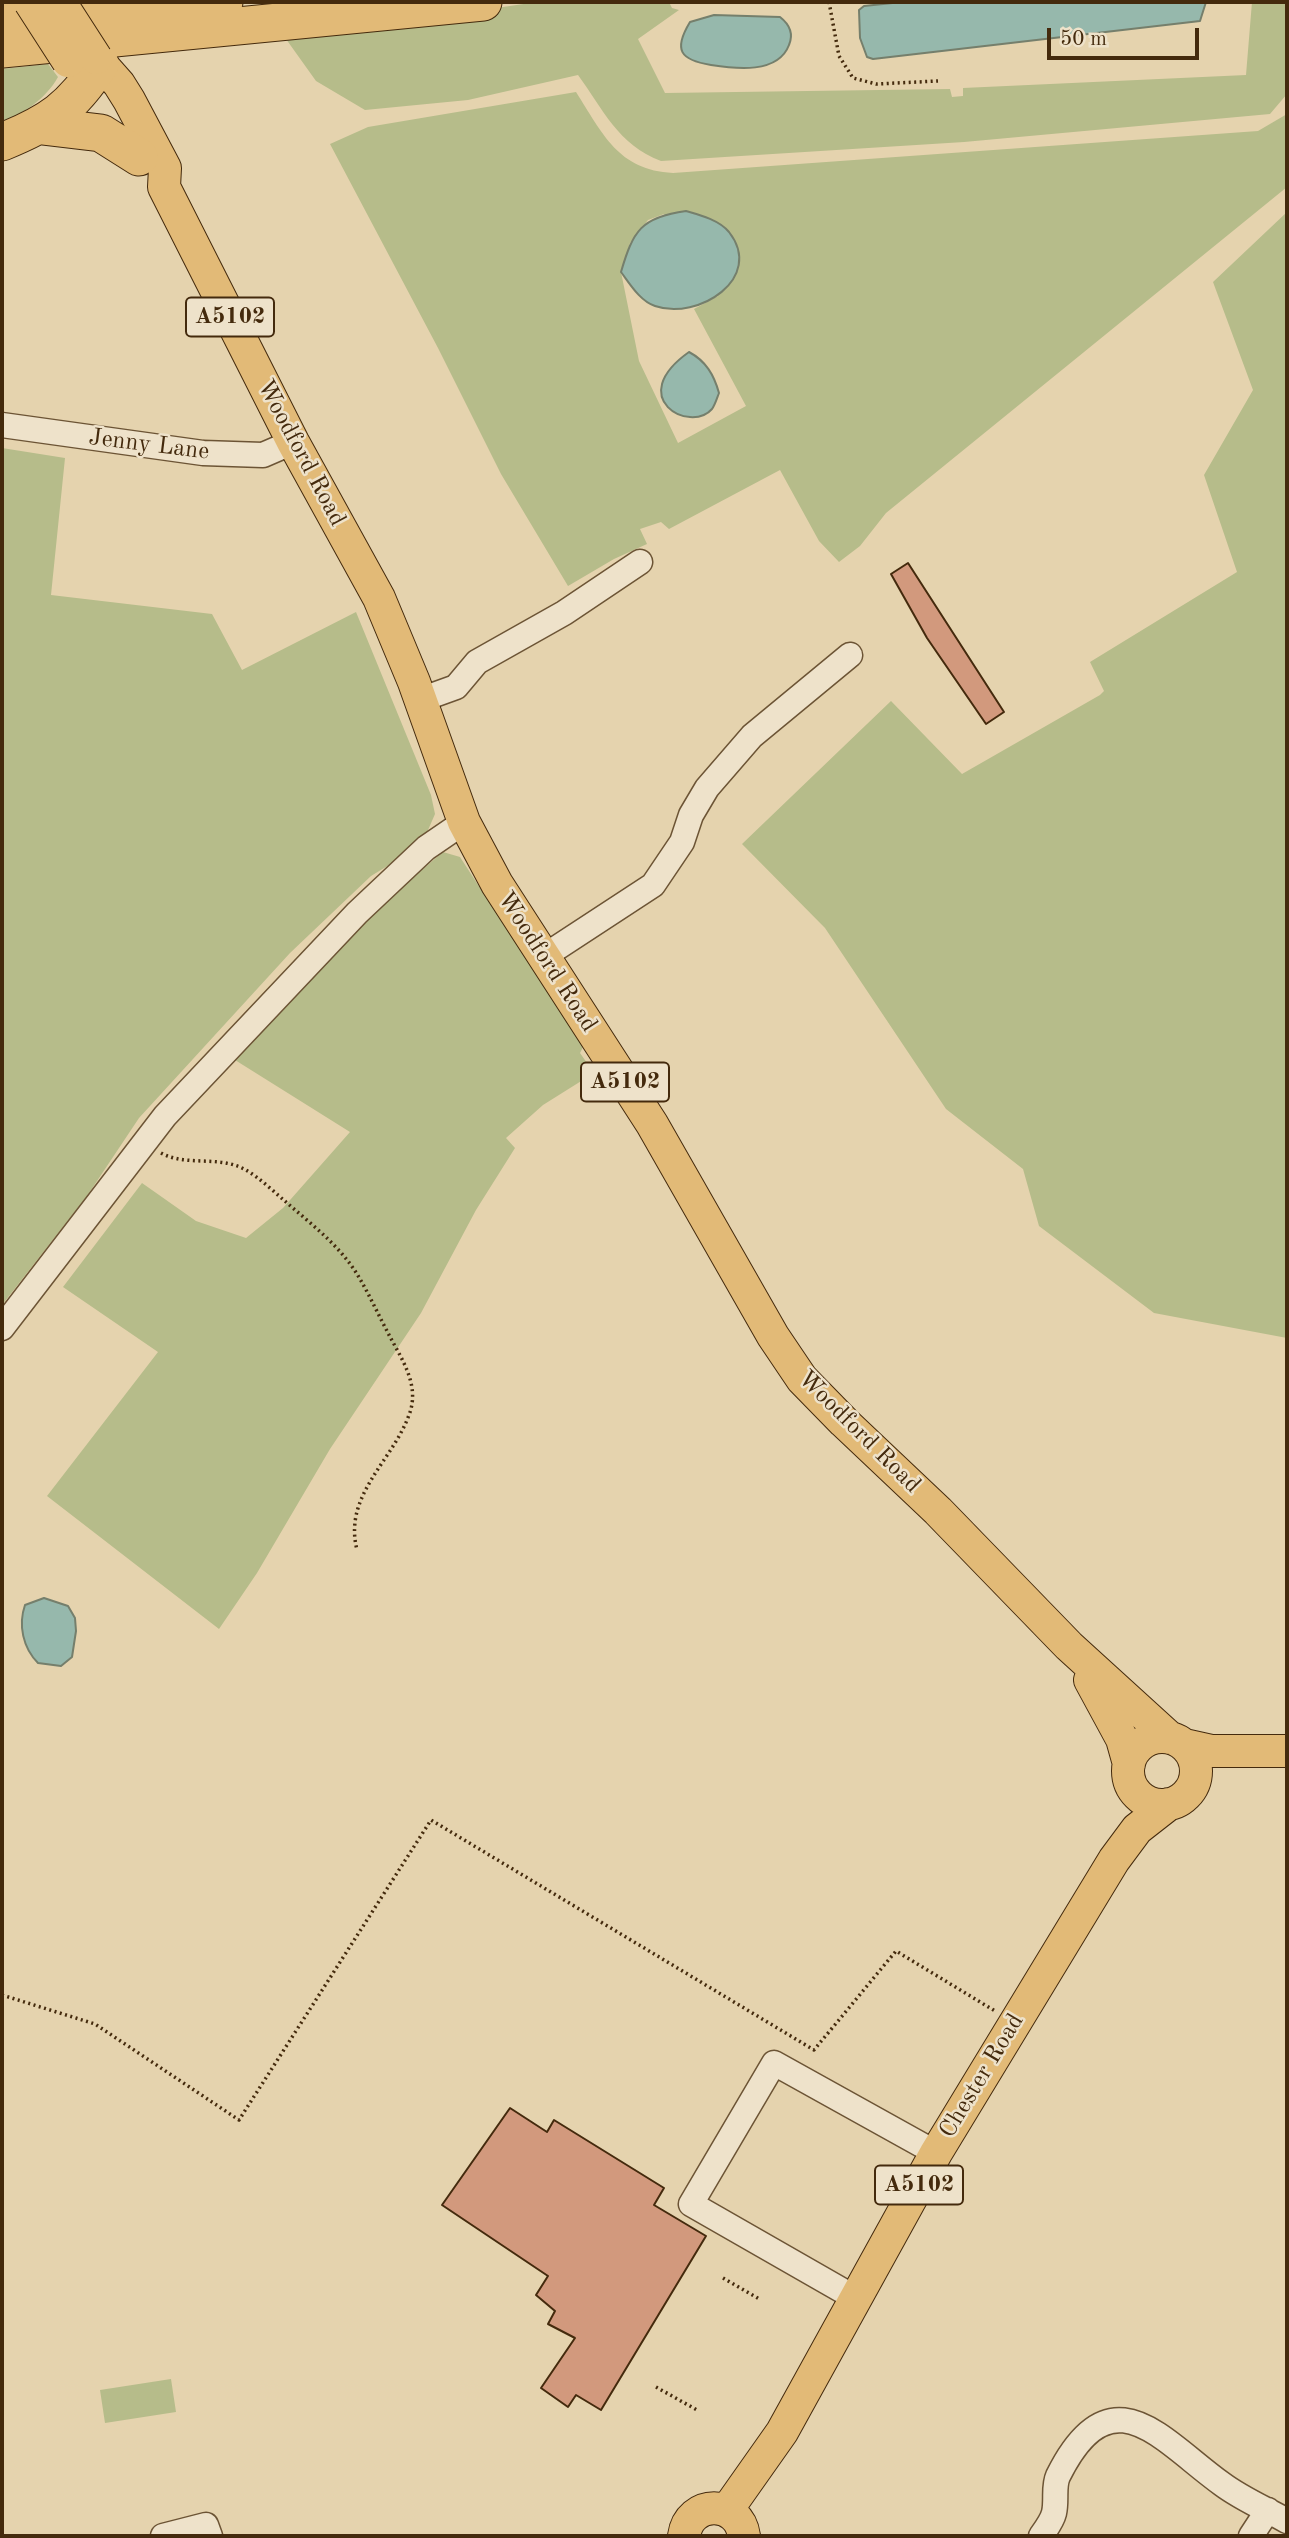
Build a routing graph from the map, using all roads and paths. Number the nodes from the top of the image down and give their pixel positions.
1 (30, 2) edge
2 (60, 2) edge
3 (224, 2) edge
4 (483, 2) edge
5 (829, 2) edge
6 (2, 22) edge
7 (2, 49) edge
8 (88, 67) junction
9 (938, 81) dead end
10 (42, 126) junction
11 (2, 142) edge
12 (139, 157) junction
13 (164, 187) junction
14 (2, 425) edge
15 (293, 442) junction
16 (640, 562) dead end
17 (850, 655) dead end
18 (420, 700) junction
19 (464, 822) junction
20 (543, 957) junction
21 (146, 1142) junction
22 (2, 1328) edge
23 (357, 1550) dead end
24 (1069, 1646) junction
25 (1177, 1742) junction
26 (1287, 1752) edge
27 (1129, 1771) junction
28 (1181, 1796) junction
29 (1114, 1860) junction
30 (2, 1995) edge
31 (1013, 2022) junction
32 (936, 2153) junction
33 (723, 2278) dead end
34 (857, 2299) junction
35 (761, 2300) dead end
36 (656, 2387) dead end
37 (697, 2410) dead end
38 (727, 2510) junction
39 (1278, 2516) edge
40 (163, 2536) edge
41 (210, 2536) edge
42 (684, 2536) edge
43 (744, 2536) edge
44 (1041, 2536) edge
45 (1251, 2536) edge

1 - 8 main road, Woodford Road / A5102, bridge
2 - 8 main road, Woodford Road / A5102, bridge
3 - 6 highway
4 - 7 highway
5 - 9 path
8 - 10 highway
8 - 12 main road, Woodford Road / A5102
8 - 13 main road, Woodford Road / A5102
10 - 11 highway
10 - 12 highway
12 - 13 main road, Woodford Road / A5102
13 - 15 main road, Woodford Road / A5102
14 - 15 street, Jenny Lane
15 - 18 main road, Woodford Road / A5102
16 - 18 street
17 - 20 street
18 - 19 main road, Woodford Road / A5102
19 - 20 main road, Woodford Road / A5102
19 - 21 street
20 - 24 main road, Woodford Road / A5102
21 - 22 street
21 - 23 path
24 - 25 main road, Woodford Road / A5102
24 - 27 main road, Woodford Road / A5102
25 - 26 main road, Chester Road
25 - 27 main road
25 - 28 main road
26 - 28 main road, Chester Road
27 - 28 main road
27 - 29 main road, Chester Road / A5102
28 - 29 main road, Chester Road / A5102
29 - 31 main road, Chester Road / A5102
30 - 31 path
31 - 32 main road, Chester Road / A5102
32 - 34 main road, Chester Road / A5102
32 - 34 street
33 - 35 path
34 - 38 main road, Chester Road / A5102
36 - 37 path
38 - 42 main road
38 - 43 main road
39 - 44 street
39 - 45 street
40 - 41 street

